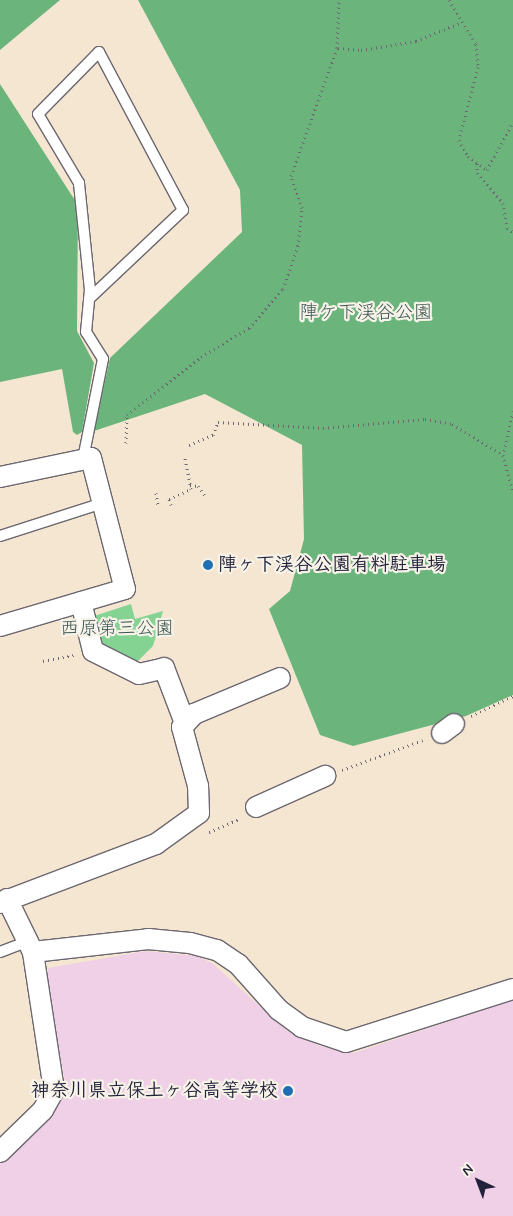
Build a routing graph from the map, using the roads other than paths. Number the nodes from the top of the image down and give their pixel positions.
1 (89, 299) junction
2 (83, 459) junction
3 (0, 477) edge
4 (103, 503) junction
5 (0, 536) edge
6 (81, 602) junction
7 (0, 626) edge
8 (280, 678) dead end
9 (185, 723) junction
10 (325, 776) road end
11 (256, 807) dead end
12 (4, 901) edge
13 (31, 947) junction
14 (0, 952) edge
15 (513, 989) edge
16 (0, 1152) edge

1 - 1 lane
1 - 2 lane
2 - 3 street
2 - 4 street
4 - 5 lane
4 - 6 street
6 - 7 street
6 - 9 street
8 - 9 street
9 - 12 street
10 - 11 street
12 - 13 street
13 - 14 lane
13 - 15 street
13 - 16 street

